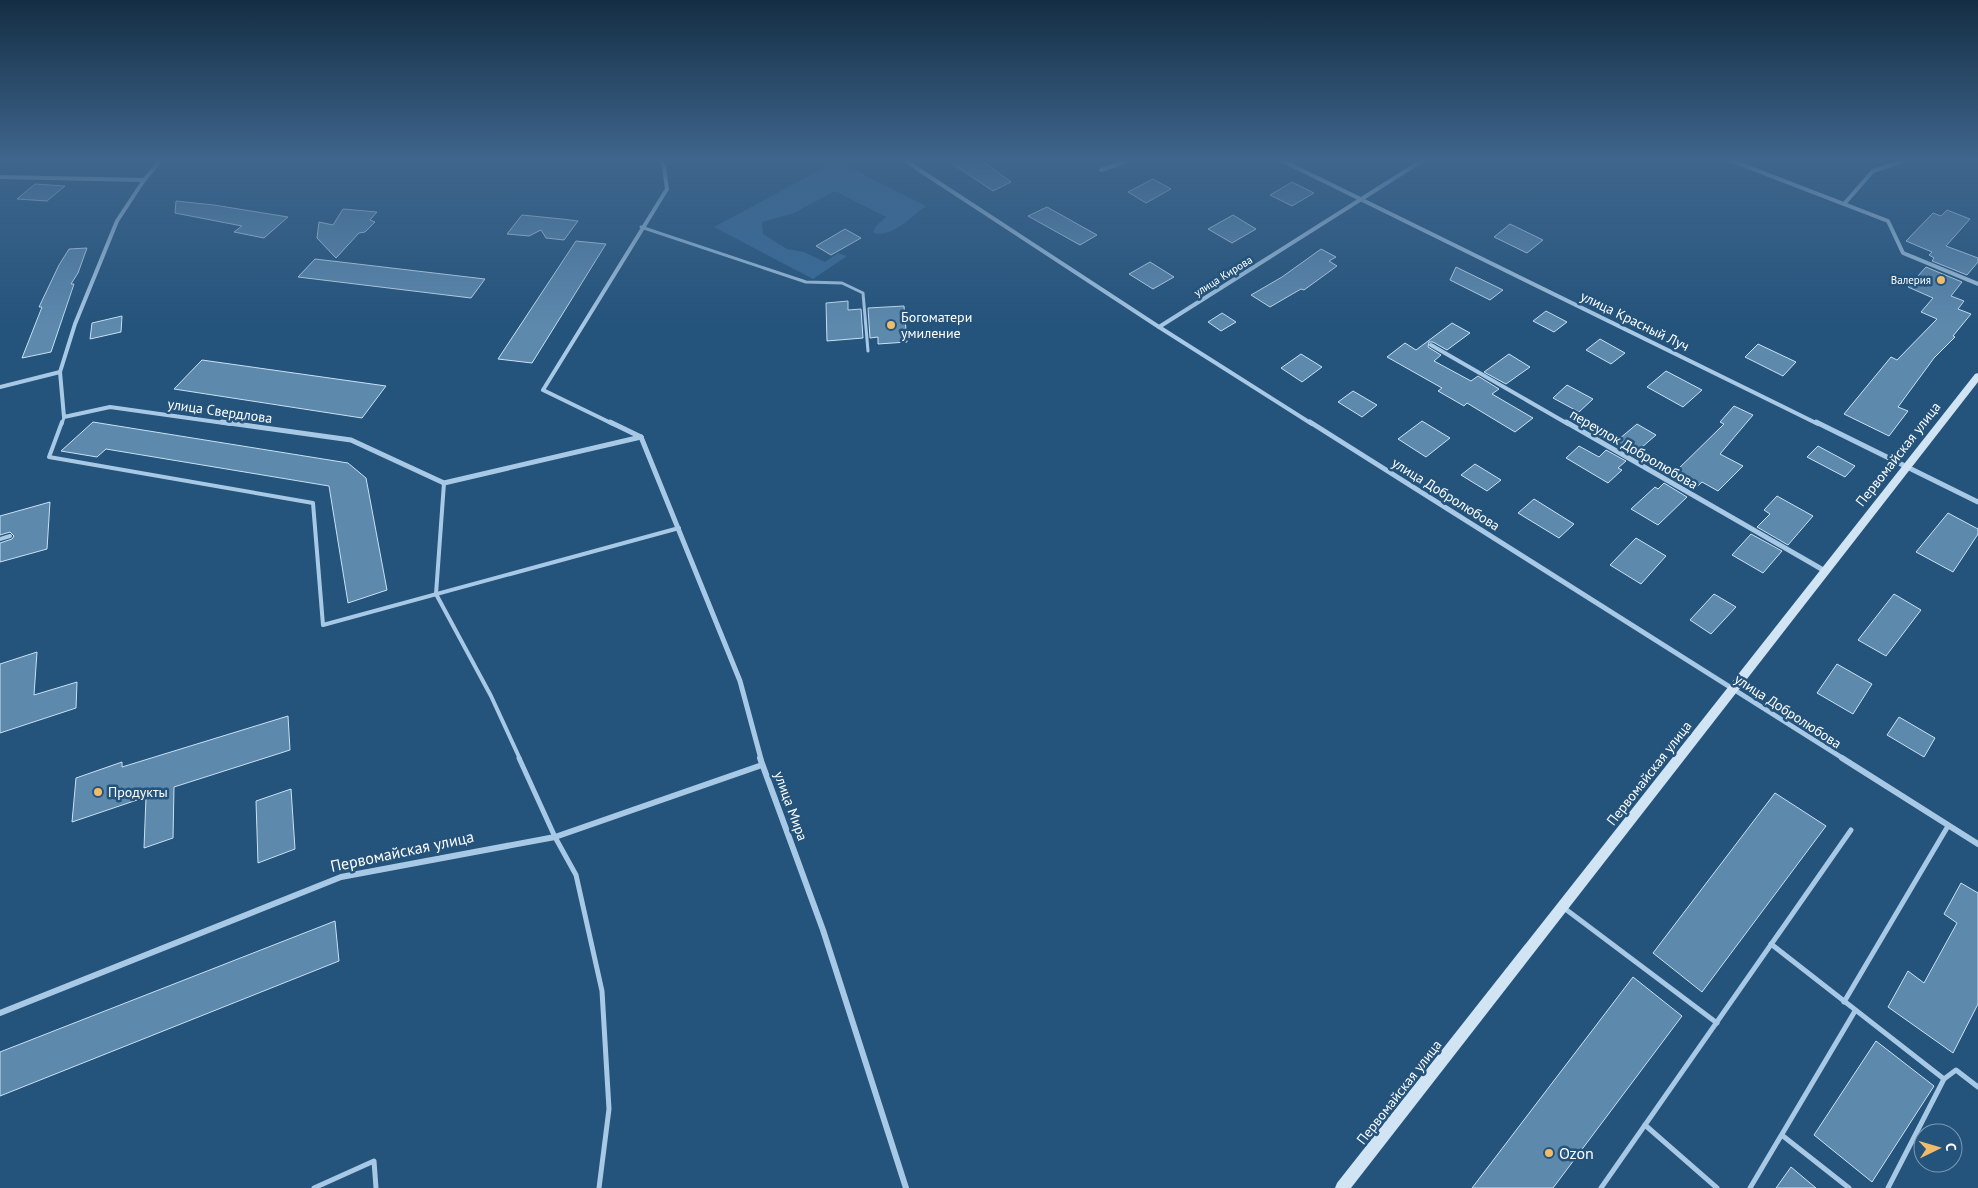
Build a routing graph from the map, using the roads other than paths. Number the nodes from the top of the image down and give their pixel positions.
1 (122, 215) edge
2 (649, 215) edge
3 (989, 215) edge
4 (1335, 215) edge
5 (1394, 215) edge
6 (1874, 215) edge
7 (641, 228) junction
8 (1978, 284) edge
9 (1159, 327) junction
10 (1431, 346) dead end
11 (868, 351) dead end
12 (60, 372) junction
13 (1976, 383) edge
14 (0, 387) edge
15 (64, 417) junction
16 (641, 437) junction
17 (1906, 467) junction
18 (444, 483) junction
19 (1978, 502) edge
20 (679, 528) junction
21 (10, 536) dead end
22 (0, 539) edge
23 (1825, 572) junction
24 (436, 594) junction
25 (1734, 689) junction
26 (762, 765) junction
27 (1948, 826) junction
28 (1851, 830) dead end
29 (555, 837) junction
30 (1978, 844) edge
31 (1563, 908) junction
32 (1771, 944) junction
33 (1844, 1002) junction
34 (1856, 1011) junction
35 (0, 1013) edge
36 (1717, 1023) junction
37 (1944, 1079) junction
38 (1978, 1087) edge
39 (1645, 1125) junction
40 (1783, 1136) junction
41 (314, 1188) edge
42 (376, 1188) edge
43 (599, 1188) edge
44 (906, 1188) edge
45 (1342, 1188) edge
46 (1601, 1188) edge
47 (1717, 1188) edge
48 (1750, 1188) edge
49 (1849, 1188) edge
50 (1888, 1188) edge

1 - 12 street
2 - 7 street
3 - 9 street, улица Добролюбова
4 - 9 street, улица Кирова
5 - 17 street, улица Красный Луч
6 - 8 street
7 - 11 lane
7 - 16 street
9 - 25 street, улица Добролюбова
10 - 23 street, переулок Добролюбова
12 - 14 street
12 - 15 street
13 - 17 main road, Первомайская улица
15 - 18 street, улица Свердлова
15 - 24 lane
16 - 18 street
16 - 20 street, улица Мира
17 - 19 street, улица Красный Луч
17 - 23 main road, Первомайская улица
18 - 24 lane
20 - 24 lane
20 - 26 street, улица Мира
21 - 22 lane
23 - 25 main road, Первомайская улица
24 - 29 lane
25 - 27 street, улица Добролюбова
25 - 31 main road, Первомайская улица
26 - 29 street, Первомайская улица
26 - 44 street, улица Мира
27 - 30 street, улица Добролюбова
27 - 33 lane
28 - 32 lane
29 - 35 street, Первомайская улица
29 - 43 lane
31 - 36 lane
31 - 45 main road, Первомайская улица
32 - 33 lane
32 - 36 lane
33 - 34 lane
34 - 37 lane
34 - 40 lane
36 - 39 lane
37 - 38 lane
37 - 50 lane
39 - 46 lane
39 - 47 lane
40 - 48 lane
40 - 49 lane
41 - 42 lane

